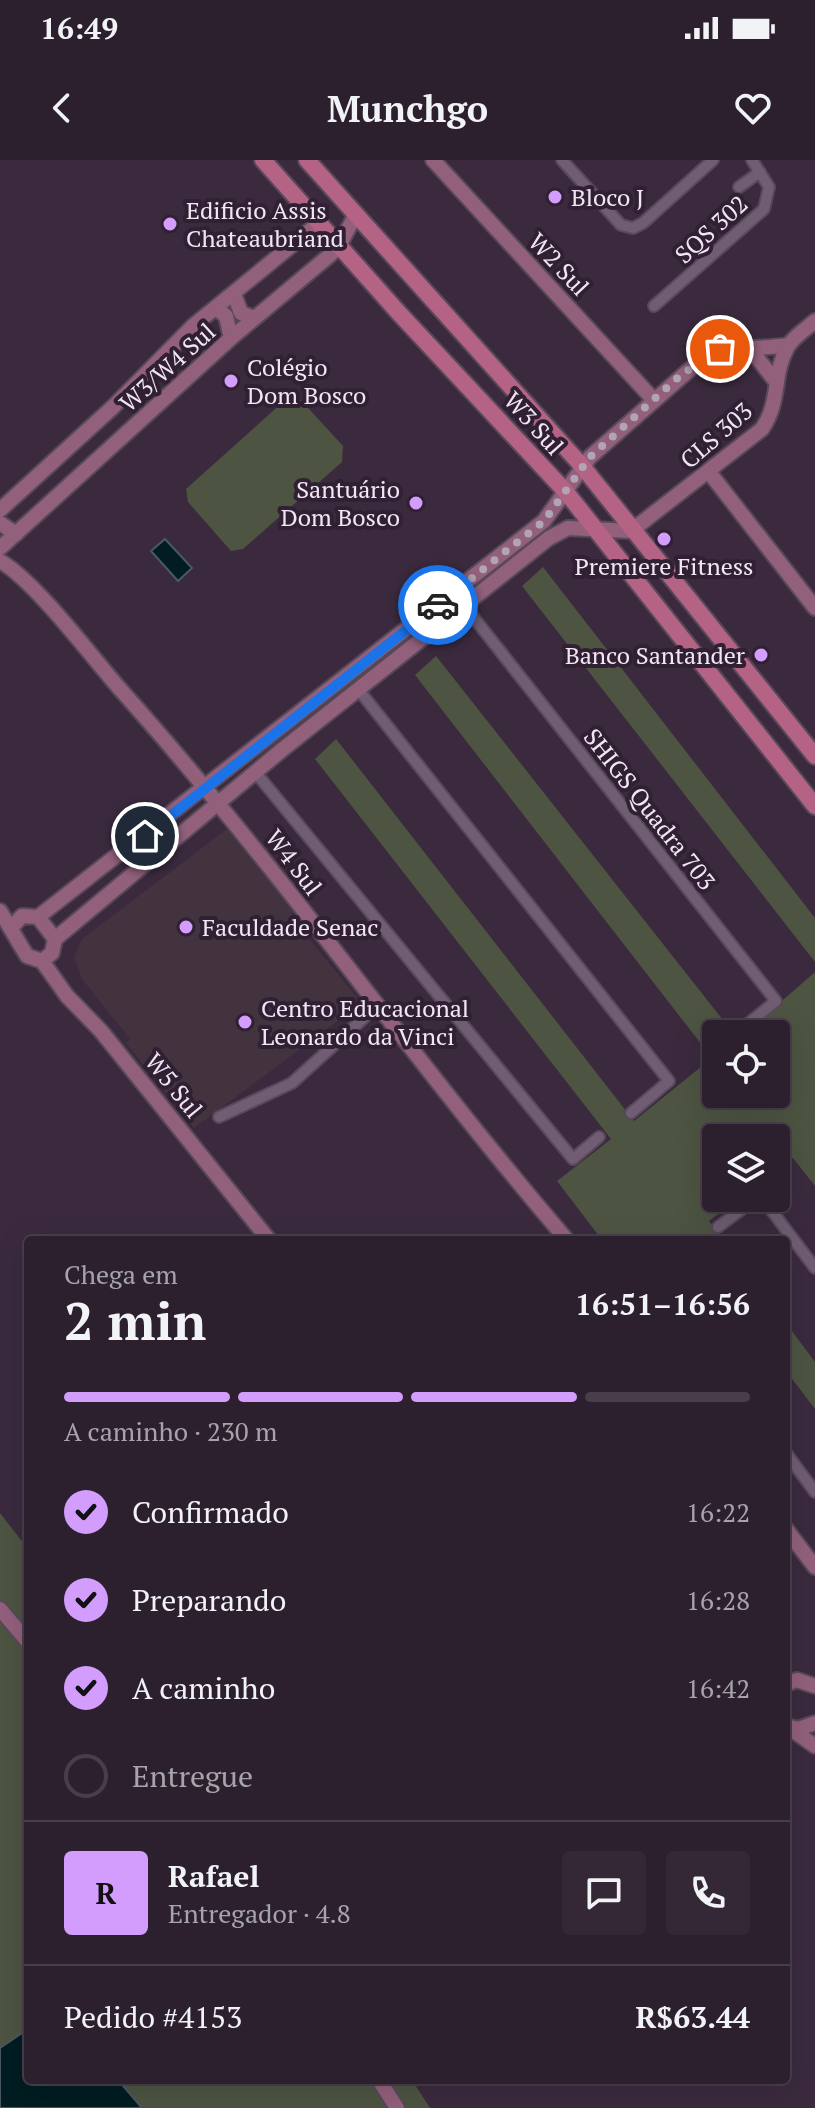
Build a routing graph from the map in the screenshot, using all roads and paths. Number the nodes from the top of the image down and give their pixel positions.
1 (433, 160) edge
2 (562, 160) edge
3 (713, 160) edge
4 (752, 160) edge
5 (271, 163) edge
6 (312, 163) edge
7 (760, 172) junction
8 (739, 187) dead end
9 (356, 214) junction
10 (319, 223) junction
11 (339, 246) junction
12 (234, 294) junction
13 (654, 306) dead end
14 (217, 309) junction
15 (254, 318) junction
16 (815, 321) edge
17 (231, 338) junction
18 (466, 340) junction
19 (788, 345) junction
20 (751, 350) junction
21 (446, 362) junction
22 (777, 383) junction
23 (129, 389) junction
24 (652, 398) junction
25 (113, 407) junction
26 (149, 412) junction
27 (133, 427) junction
28 (582, 466) junction
29 (709, 472) junction
30 (566, 492) junction
31 (0, 510) edge
32 (0, 523) edge
33 (594, 526) junction
34 (631, 531) junction
35 (16, 534) junction
36 (0, 548) edge
37 (0, 561) edge
38 (505, 562) junction
39 (463, 604) junction
40 (815, 608) edge
41 (400, 635) junction
42 (410, 647) junction
43 (760, 688) junction
44 (358, 689) junction
45 (729, 696) junction
46 (815, 756) edge
47 (256, 773) junction
48 (207, 786) junction
49 (221, 803) junction
50 (815, 806) edge
51 (0, 911) edge
52 (38, 917) junction
53 (12, 927) junction
54 (55, 939) junction
55 (42, 961) junction
56 (376, 1007) junction
57 (753, 1020) edge
58 (631, 1113) dead end
59 (219, 1117) dead end
60 (599, 1137) dead end
61 (740, 1212) edge
62 (771, 1212) edge
63 (718, 1227) dead end
64 (266, 1236) edge
65 (564, 1236) edge
66 (790, 1236) edge
67 (790, 1236) edge
68 (815, 1268) edge
69 (790, 1458) edge
70 (815, 1492) edge
71 (790, 1534) edge
72 (815, 1567) edge
73 (0, 1609) edge
74 (24, 1637) edge
75 (790, 1683) edge
76 (814, 1683) edge
77 (815, 1723) edge
78 (790, 1727) edge
79 (790, 1728) edge
80 (815, 1746) edge
81 (382, 2084) edge
82 (397, 2108) edge

1 - 24 main road, W2 Sul
2 - 3 street, SQS 302
4 - 7 street, SQS 302
5 - 10 main road, W3 Sul
6 - 9 main road, W3 Sul
7 - 8 street, SQS 302
7 - 13 street, SQS 302
9 - 11 main road, W3/W4 Sul
9 - 18 main road, W3 Sul
10 - 11 main road, W3 Sul
10 - 12 main road, W3/W4 Sul
11 - 15 main road, W3/W4 Sul
11 - 21 main road, W3 Sul
12 - 14 main road, W3/W4 Sul
12 - 15 main road
14 - 17 main road
14 - 23 main road, W3/W4 Sul
15 - 17 main road, W3/W4 Sul
16 - 19 main road
17 - 26 main road, W3/W4 Sul
18 - 21 main road
18 - 28 main road, W3 Sul
19 - 20 main road
19 - 22 main road, CLS 303
20 - 22 main road
20 - 24 main road
21 - 30 main road, W3 Sul
22 - 29 main road, CLS 303
23 - 25 main road, W3/W4 Sul
23 - 26 main road
24 - 28 main road
25 - 27 main road
25 - 31 main road, W3/W4 Sul
26 - 27 main road, W3/W4 Sul
27 - 35 main road, W3/W4 Sul
28 - 30 main road
28 - 34 main road, W3 Sul
29 - 34 main road, CLS 303
29 - 40 main road
30 - 33 main road, W3 Sul
30 - 38 main road
32 - 35 main road
33 - 34 main road
33 - 38 main road
33 - 45 main road, W3 Sul
34 - 43 main road, W3 Sul
35 - 36 main road, W3/W4 Sul
37 - 48 main road, W4 Sul
38 - 39 main road
38 - 41 main road
39 - 42 main road
39 - 57 street, SHIGS Quadra 703
41 - 42 main road
41 - 48 main road
42 - 44 main road
43 - 45 main road
43 - 46 main road, W3 Sul
44 - 47 main road
44 - 58 street
45 - 50 main road, W3 Sul
47 - 49 main road
47 - 60 street
48 - 49 main road, W4 Sul
48 - 52 main road
49 - 54 main road
49 - 56 main road, W4 Sul
51 - 53 main road
52 - 53 main road
52 - 54 main road
53 - 55 main road
54 - 55 main road
55 - 64 main road, W5 Sul
56 - 59 street
56 - 65 main road, W4 Sul
61 - 63 street
62 - 66 street
67 - 68 street
69 - 70 street
71 - 72 main road
73 - 74 main road
75 - 76 main road
77 - 78 main road
79 - 80 main road
81 - 82 main road

